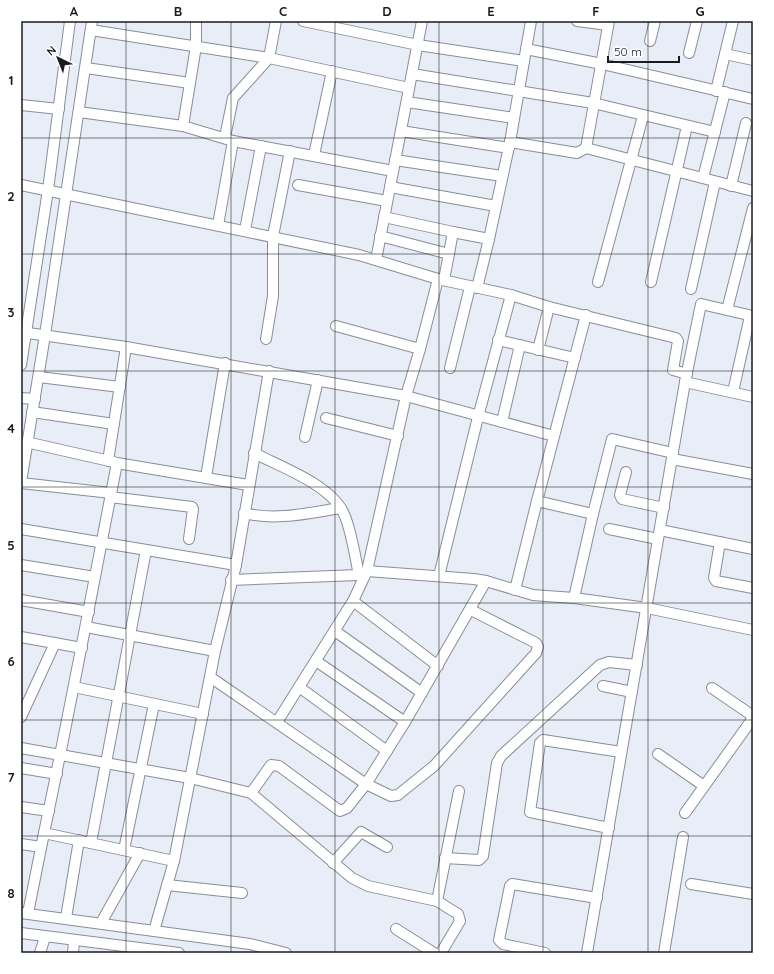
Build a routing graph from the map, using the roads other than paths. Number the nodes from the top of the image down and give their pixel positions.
1 (70, 21) edge
2 (196, 21) edge
3 (276, 21) edge
4 (303, 21) edge
5 (422, 21) edge
6 (531, 21) edge
7 (577, 21) edge
8 (655, 21) edge
9 (697, 21) edge
10 (733, 21) edge
11 (609, 23) edge
12 (91, 26) edge
13 (650, 42) dead end
14 (196, 46) junction
15 (418, 46) junction
16 (526, 49) junction
17 (689, 53) dead end
18 (725, 54) junction
19 (269, 58) junction
20 (753, 60) edge
21 (524, 61) junction
22 (602, 64) junction
23 (86, 68) junction
24 (332, 71) junction
25 (412, 74) junction
26 (190, 83) junction
27 (409, 88) junction
28 (519, 90) junction
29 (721, 92) junction
30 (753, 99) edge
31 (407, 102) junction
32 (593, 103) junction
33 (21, 105) edge
34 (59, 109) junction
35 (79, 112) junction
36 (643, 116) junction
37 (514, 118) junction
38 (746, 123) dead end
39 (183, 126) junction
40 (687, 126) junction
41 (401, 131) junction
42 (715, 132) junction
43 (229, 139) junction
44 (509, 145) junction
45 (261, 146) junction
46 (586, 148) junction
47 (290, 151) junction
48 (314, 155) junction
49 (395, 160) junction
50 (632, 160) junction
51 (393, 171) junction
52 (676, 172) junction
53 (502, 176) junction
54 (703, 178) junction
55 (715, 182) junction
56 (21, 185) edge
57 (298, 185) dead end
58 (731, 186) junction
59 (390, 187) junction
60 (48, 190) junction
61 (753, 191) edge
62 (65, 193) junction
63 (387, 201) junction
64 (496, 206) junction
65 (753, 208) edge
66 (384, 217) junction
67 (218, 225) junction
68 (245, 230) junction
69 (453, 232) junction
70 (273, 236) junction
71 (380, 236) junction
72 (489, 239) junction
73 (748, 249) edge
74 (449, 254) junction
75 (376, 260) junction
76 (441, 280) junction
77 (598, 282) dead end
78 (651, 282) dead end
79 (474, 288) junction
80 (691, 289) dead end
81 (511, 295) junction
82 (549, 307) junction
83 (726, 310) junction
84 (586, 315) junction
85 (751, 316) edge
86 (336, 326) dead end
87 (24, 332) edge
88 (45, 335) junction
89 (266, 339) dead end
90 (498, 340) junction
91 (520, 345) junction
92 (126, 347) junction
93 (420, 349) junction
94 (538, 350) junction
95 (575, 358) junction
96 (224, 363) junction
97 (21, 365) edge
98 (450, 368) dead end
99 (269, 371) junction
100 (38, 377) junction
101 (686, 378) junction
102 (318, 380) junction
103 (120, 387) junction
104 (733, 392) junction
105 (406, 396) junction
106 (753, 397) edge
107 (21, 398) edge
108 (35, 400) junction
109 (32, 412) junction
110 (478, 416) junction
111 (326, 418) dead end
112 (502, 422) junction
113 (114, 424) junction
114 (398, 436) junction
115 (554, 436) junction
116 (305, 437) dead end
117 (26, 442) junction
118 (254, 453) junction
119 (673, 456) junction
120 (113, 462) junction
121 (626, 472) dead end
122 (753, 474) edge
123 (206, 478) junction
124 (21, 482) edge
125 (248, 485) junction
126 (111, 495) junction
127 (537, 500) junction
128 (341, 508) junction
129 (664, 508) junction
130 (244, 513) junction
131 (593, 514) junction
132 (21, 529) edge
133 (609, 529) dead end
134 (659, 535) junction
135 (189, 539) dead end
136 (101, 542) junction
137 (720, 542) junction
138 (753, 549) edge
139 (146, 550) junction
140 (21, 565) edge
141 (236, 566) junction
142 (363, 573) junction
143 (439, 576) junction
144 (95, 577) junction
145 (231, 580) junction
146 (486, 581) junction
147 (753, 588) edge
148 (515, 590) junction
149 (574, 598) junction
150 (21, 600) edge
151 (353, 601) junction
152 (647, 608) junction
153 (471, 610) junction
154 (89, 612) junction
155 (86, 626) junction
156 (753, 630) edge
157 (334, 631) junction
158 (131, 635) junction
159 (21, 638) edge
160 (55, 643) junction
161 (82, 648) junction
162 (215, 651) junction
163 (316, 661) junction
164 (637, 665) junction
165 (438, 666) junction
166 (210, 677) junction
167 (603, 686) dead end
168 (74, 687) junction
169 (299, 687) junction
170 (712, 688) dead end
171 (632, 692) junction
172 (422, 693) junction
173 (118, 696) junction
174 (154, 704) junction
175 (203, 714) junction
176 (21, 717) edge
177 (753, 717) edge
178 (277, 722) junction
179 (405, 722) junction
180 (21, 748) edge
181 (388, 751) junction
182 (621, 752) junction
183 (658, 754) dead end
184 (60, 756) junction
185 (106, 764) junction
186 (21, 768) edge
187 (140, 770) junction
188 (57, 774) junction
189 (190, 778) junction
190 (366, 784) junction
191 (704, 786) junction
192 (459, 791) dead end
193 (251, 793) junction
194 (21, 807) edge
195 (49, 811) junction
196 (685, 813) dead end
197 (609, 828) junction
198 (44, 833) junction
199 (683, 837) dead end
200 (78, 840) junction
201 (91, 843) junction
202 (21, 844) edge
203 (387, 846) dead end
204 (41, 847) junction
205 (124, 850) junction
206 (140, 853) junction
207 (445, 858) junction
208 (174, 861) junction
209 (333, 863) junction
210 (691, 884) dead end
211 (167, 885) junction
212 (242, 892) dead end
213 (753, 894) edge
214 (597, 898) junction
215 (437, 901) junction
216 (24, 913) edge
217 (66, 918) junction
218 (101, 923) junction
219 (396, 929) dead end
220 (154, 932) junction
221 (21, 933) edge
222 (45, 937) junction
223 (74, 941) junction
224 (138, 951) edge
225 (168, 952) edge
226 (40, 953) edge
227 (73, 953) edge
228 (179, 953) edge
229 (286, 953) edge
230 (434, 953) edge
231 (441, 953) edge
232 (545, 953) edge
233 (587, 953) edge
234 (664, 953) edge

1 - 34 street
2 - 14 street
3 - 19 street
4 - 15 street
5 - 15 street
6 - 16 street
7 - 11 street
8 - 13 street
9 - 17 street
10 - 18 street
11 - 22 street
12 - 14 street
12 - 23 street
14 - 19 street
14 - 26 street
15 - 21 street
15 - 25 street
16 - 21 street
16 - 22 street
18 - 20 street
18 - 29 street
19 - 24 street
19 - 43 street
21 - 28 street
22 - 29 street
22 - 32 street
23 - 26 street
23 - 35 street
24 - 27 street
24 - 48 street
25 - 27 street
25 - 28 street
26 - 39 street
27 - 31 street
28 - 32 street
28 - 37 street
29 - 30 street
29 - 42 street
31 - 37 street
31 - 41 street
32 - 36 street
32 - 46 street
33 - 34 street
34 - 60 street
35 - 39 street
35 - 62 street
36 - 40 street
36 - 50 street
37 - 44 street
38 - 58 street
39 - 43 street
40 - 42 street
40 - 52 street
41 - 44 street
41 - 49 street
42 - 54 street
43 - 45 street
43 - 67 street
44 - 46 street
44 - 53 street
45 - 47 street
45 - 68 street
46 - 50 street
47 - 48 street
47 - 70 street
48 - 51 street
49 - 51 street
49 - 53 street
50 - 52 street
50 - 77 street
51 - 59 street
52 - 54 street
52 - 78 street
53 - 64 street
54 - 55 street
55 - 58 street
55 - 80 street
56 - 60 street
57 - 63 street
58 - 61 street
59 - 63 street
59 - 64 street
60 - 62 street
60 - 87 street
62 - 67 street
62 - 88 street
63 - 66 street
64 - 72 street
65 - 73 street
66 - 69 street
66 - 71 street
67 - 68 street
68 - 70 street
69 - 72 street
69 - 74 street
70 - 75 street
70 - 89 street
71 - 74 street
71 - 75 street
72 - 79 street
73 - 83 street
74 - 76 street
75 - 76 street
76 - 79 street
76 - 93 street
79 - 81 street
79 - 98 street
81 - 82 street
81 - 90 street
82 - 84 street
82 - 94 street
83 - 85 street
83 - 101 street
84 - 95 street
84 - 101 street
85 - 104 street
86 - 93 street
87 - 88 street
87 - 97 street
88 - 92 street
88 - 100 street
90 - 91 street
90 - 110 street
91 - 94 street
91 - 112 street
92 - 96 street
92 - 103 street
93 - 105 street
94 - 95 street
95 - 115 street
96 - 99 street
96 - 123 street
99 - 102 street
99 - 118 street
100 - 103 street
100 - 108 street
101 - 104 street
101 - 119 street
102 - 105 street
102 - 116 street
103 - 113 street
104 - 106 street
105 - 110 street
105 - 114 street
107 - 108 street
108 - 109 street
109 - 113 street
109 - 117 street
110 - 112 street
110 - 143 street
111 - 114 street
112 - 115 street
113 - 120 street
114 - 142 street
115 - 127 street
117 - 120 street
117 - 124 street
118 - 125 street
118 - 128 street
119 - 122 street
119 - 129 street
119 - 131 street
120 - 123 street
120 - 126 street
121 - 129 street
123 - 125 street
124 - 126 street
125 - 130 street
126 - 135 street
126 - 136 street
127 - 131 street
127 - 148 street
128 - 130 street
128 - 142 street
129 - 134 street
130 - 141 street
131 - 149 street
132 - 136 street
133 - 134 street
134 - 137 street
134 - 152 street
136 - 139 street
136 - 144 street
137 - 138 street
137 - 147 street
139 - 141 street
139 - 158 street
140 - 144 street
141 - 145 street
142 - 143 street
142 - 145 street
142 - 151 street
143 - 146 street
144 - 154 street
145 - 162 street
146 - 148 street
146 - 153 street
148 - 149 street
149 - 152 street
150 - 154 street
151 - 157 street
151 - 165 street
152 - 156 street
152 - 164 street
153 - 165 street
153 - 190 street
154 - 155 street
155 - 158 street
155 - 161 street
157 - 163 street
157 - 172 street
158 - 162 street
158 - 173 street
159 - 160 street
160 - 161 street
160 - 176 street
161 - 168 street
162 - 166 street
163 - 169 street
163 - 179 street
164 - 171 street
164 - 207 street
165 - 172 street
166 - 175 street
166 - 178 street
167 - 171 street
168 - 173 street
168 - 184 street
169 - 178 street
169 - 181 street
170 - 177 street
171 - 182 street
172 - 179 street
173 - 174 street
173 - 185 street
174 - 175 street
174 - 187 street
175 - 189 street
177 - 191 street
178 - 190 street
179 - 181 street
180 - 184 street
181 - 190 street
182 - 197 street
182 - 197 street
183 - 191 street
184 - 185 street
184 - 188 street
185 - 187 street
185 - 201 street
186 - 188 street
187 - 189 street
187 - 205 street
188 - 195 street
189 - 193 street
189 - 208 street
190 - 193 street
191 - 196 street
192 - 207 street
193 - 209 street
194 - 195 street
195 - 198 street
197 - 214 street
198 - 200 street
198 - 204 street
199 - 234 street
200 - 201 street
200 - 217 street
201 - 205 street
202 - 204 street
203 - 209 street
204 - 216 street
205 - 206 street
206 - 208 street
206 - 218 street
207 - 215 street
208 - 211 street
209 - 215 street
210 - 213 street
211 - 212 street
211 - 220 street
214 - 232 street
214 - 233 street
215 - 231 street
216 - 217 street
217 - 218 street
218 - 220 street
219 - 230 street
220 - 229 street
221 - 222 street
222 - 223 street
222 - 226 street
223 - 224 street
223 - 227 street
224 - 225 street
225 - 228 street

